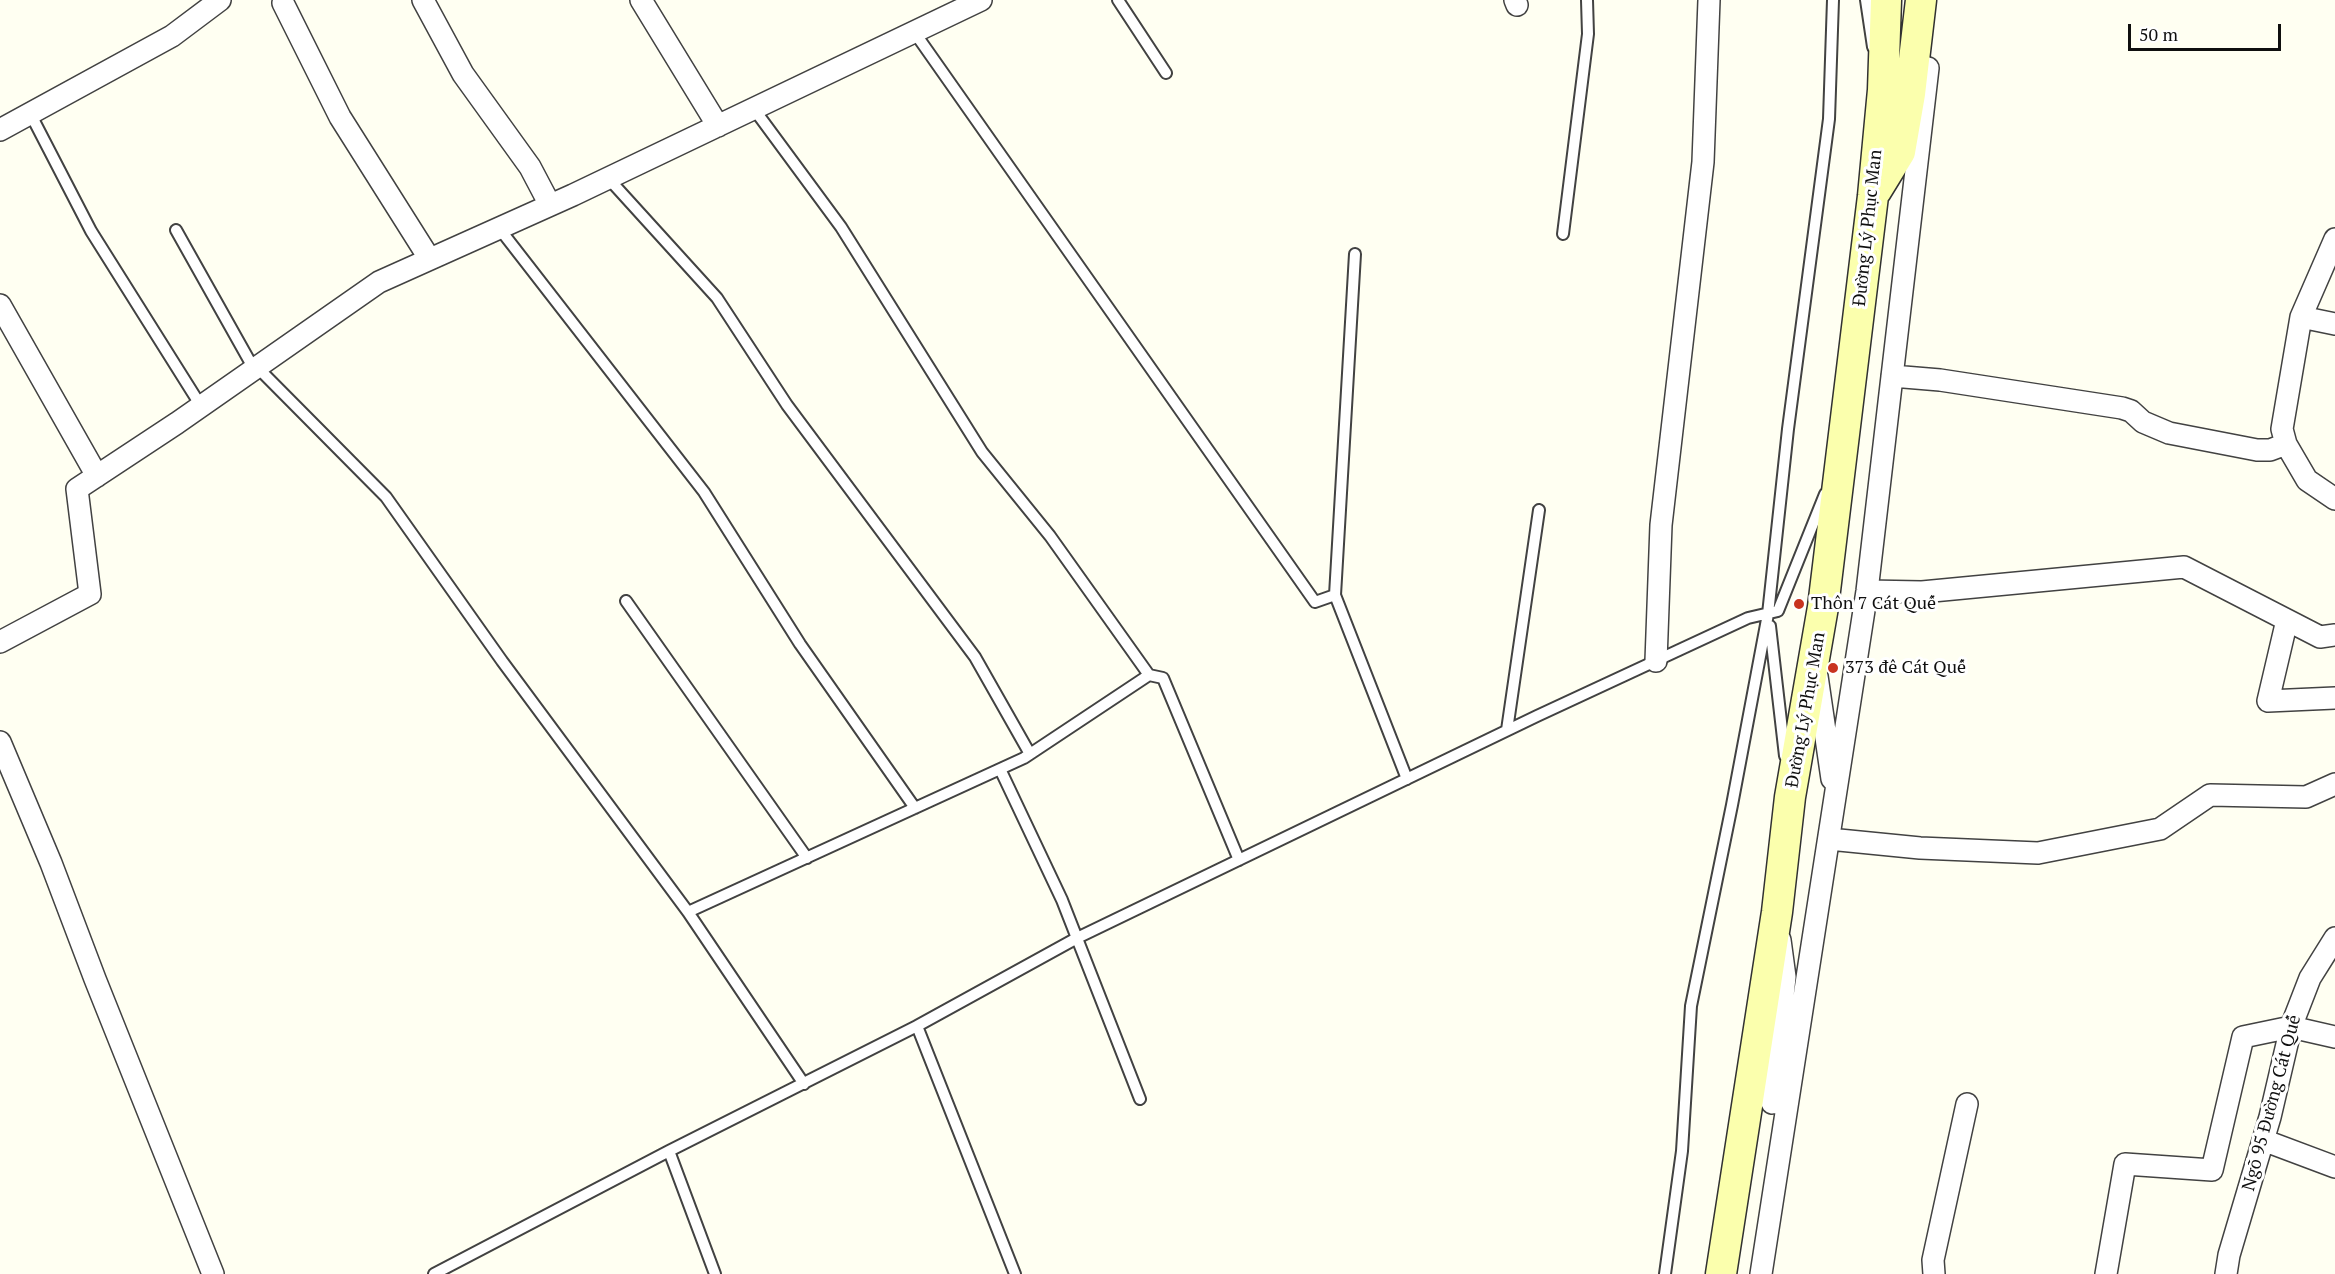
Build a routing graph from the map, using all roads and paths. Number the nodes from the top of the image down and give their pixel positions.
1 (220, 0) edge
2 (423, 0) edge
3 (641, 0) edge
4 (981, 0) edge
5 (1118, 0) edge
6 (1587, 0) edge
7 (1709, 0) edge
8 (1833, 0) edge
9 (1866, 0) edge
10 (1886, 0) edge
11 (1921, 0) edge
12 (1936, 0) edge
13 (283, 3) dead end
14 (915, 33) junction
15 (1166, 73) dead end
16 (1883, 90) junction
17 (754, 109) junction
18 (31, 115) junction
19 (718, 126) junction
20 (0, 130) edge
21 (608, 178) junction
22 (1873, 196) junction
23 (550, 205) junction
24 (499, 228) junction
25 (176, 230) dead end
26 (1563, 234) dead end
27 (2335, 239) edge
28 (1355, 254) dead end
29 (429, 258) junction
30 (0, 304) edge
31 (2301, 317) junction
32 (2335, 324) edge
33 (255, 368) junction
34 (1892, 376) junction
35 (201, 406) junction
36 (2286, 444) junction
37 (1841, 453) junction
38 (97, 476) junction
39 (2335, 499) edge
40 (1539, 510) dead end
41 (1867, 591) junction
42 (1335, 595) junction
43 (626, 601) dead end
44 (1768, 614) junction
45 (2287, 620) junction
46 (2335, 635) edge
47 (0, 642) edge
48 (1656, 660) junction
49 (1815, 662) junction
50 (1149, 675) junction
51 (2335, 698) edge
52 (1508, 730) junction
53 (0, 742) edge
54 (1030, 754) junction
55 (1000, 769) junction
56 (1407, 779) junction
57 (2335, 784) edge
58 (1790, 797) junction
59 (1836, 800) junction
60 (915, 808) junction
61 (1829, 839) junction
62 (807, 858) junction
63 (1239, 860) junction
64 (688, 912) junction
65 (1777, 912) junction
66 (1077, 938) junction
67 (2335, 938) edge
68 (917, 1026) junction
69 (2291, 1027) junction
70 (2335, 1036) edge
71 (804, 1084) junction
72 (1140, 1099) dead end
73 (1967, 1104) dead end
74 (2264, 1140) junction
75 (669, 1151) junction
76 (2335, 1167) edge
77 (213, 1274) edge
78 (434, 1274) edge
79 (715, 1274) edge
80 (1015, 1274) edge
81 (1665, 1274) edge
82 (1721, 1274) edge
83 (1760, 1274) edge
84 (1934, 1274) edge
85 (2106, 1274) edge
86 (2226, 1274) edge

1 - 18 street
2 - 23 street
3 - 19 street
4 - 14 street
5 - 15 lane
6 - 26 lane
7 - 48 street
8 - 44 lane
9 - 16 lane
10 - 16 main road, Đường Lý Phục Man
11 - 22 main road
12 - 34 street
13 - 29 street
14 - 17 street
14 - 42 lane
16 - 22 main road, Đường Lý Phục Man
17 - 19 street
17 - 50 lane
18 - 20 street
18 - 35 lane
19 - 21 street
21 - 23 street
21 - 54 lane
22 - 37 main road, Đường Lý Phục Man
23 - 24 street
24 - 29 street
24 - 60 lane
25 - 33 lane
27 - 31 street
28 - 42 lane
29 - 33 street
30 - 38 street
31 - 32 street
31 - 36 street
33 - 35 street
33 - 64 lane
34 - 36 street
34 - 41 street
35 - 38 street
36 - 39 street
37 - 44 lane
37 - 49 main road, Đường Lý Phục Man
38 - 47 street
40 - 52 lane
41 - 45 street
41 - 59 street
42 - 56 lane
43 - 62 lane
44 - 48 lane
44 - 58 lane
44 - 81 lane
45 - 46 street
45 - 51 street
48 - 52 lane
49 - 58 main road, Đường Lý Phục Man
49 - 59 street
50 - 54 lane
50 - 63 lane
52 - 56 lane
53 - 77 street
54 - 55 lane
55 - 60 lane
55 - 66 lane
56 - 63 lane
57 - 61 street
58 - 65 main road, Đường Lý Phục Man
59 - 61 street
60 - 62 lane
61 - 83 street
62 - 64 lane
63 - 66 lane
64 - 71 lane
65 - 82 main road, Đường Lý Phục Man
65 - 83 street
66 - 68 lane
66 - 72 lane
67 - 69 street, Ngõ 95 Đường Cát Quế
68 - 71 lane
68 - 80 lane
69 - 70 street
69 - 74 street, Ngõ 95 Đường Cát Quế
69 - 85 street
71 - 75 lane
73 - 84 street
74 - 76 street
74 - 86 street, Ngõ 95 Đường Cát Quế
75 - 78 lane
75 - 79 lane

